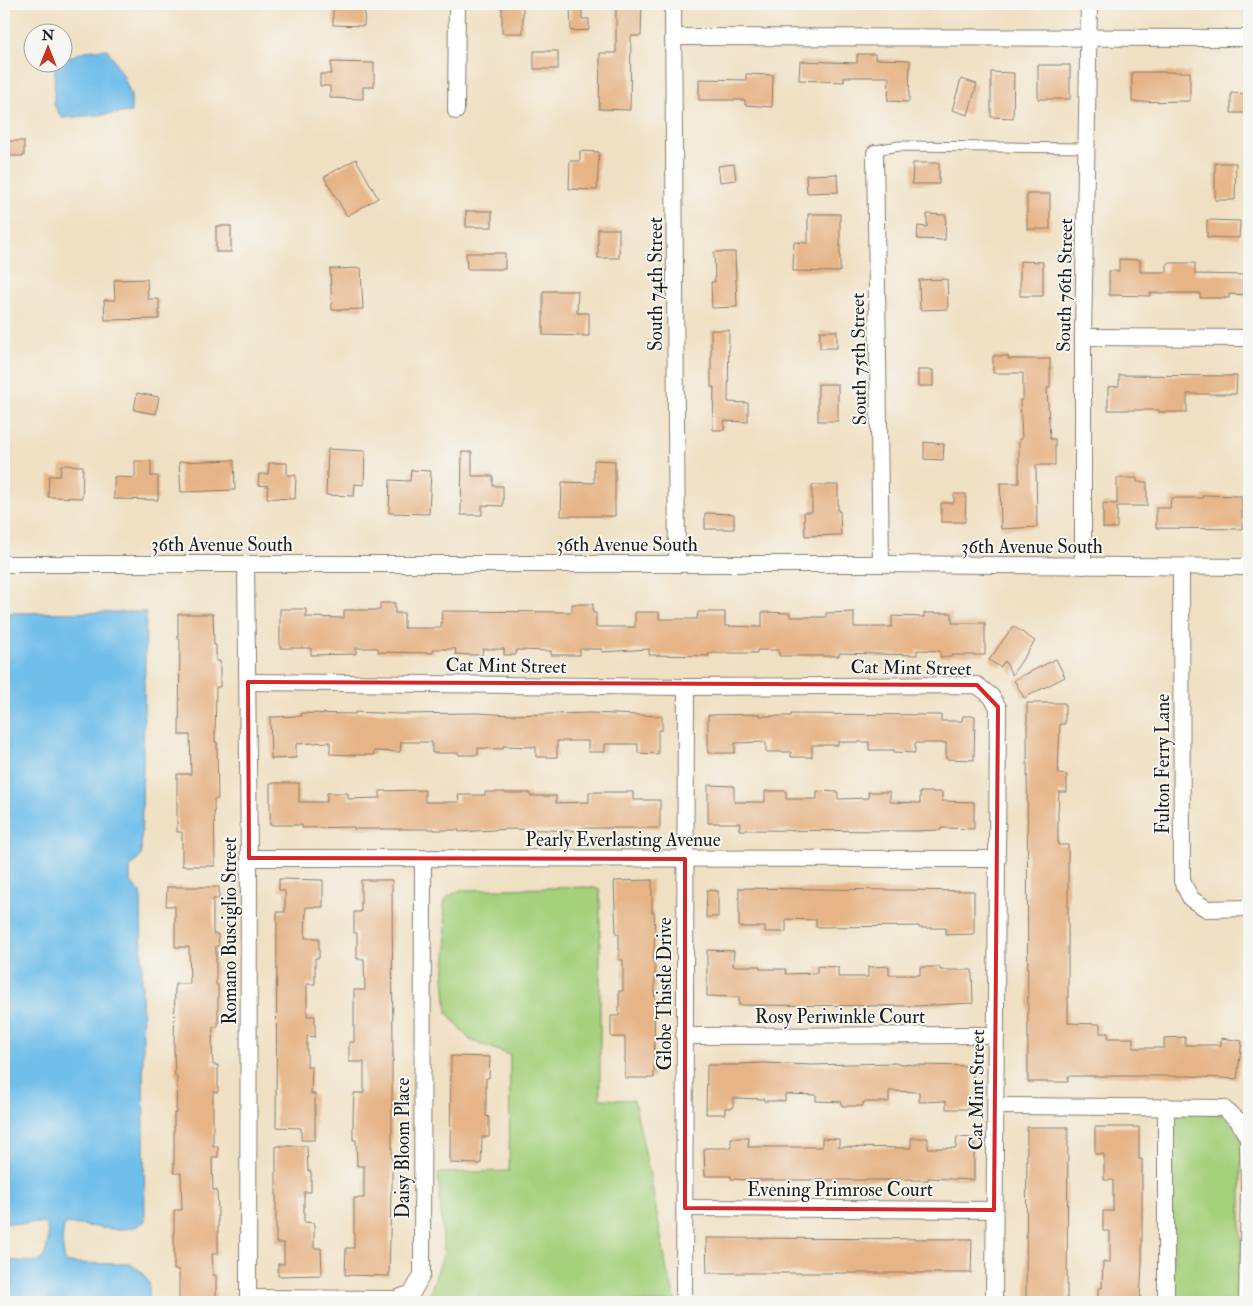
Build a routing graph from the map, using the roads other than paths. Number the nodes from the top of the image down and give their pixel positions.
1 (457, 4) edge
2 (672, 4) edge
3 (1089, 4) edge
4 (1088, 36) junction
5 (673, 37) junction
6 (1249, 38) edge
7 (456, 111) dead end
8 (1086, 148) junction
9 (875, 153) joint
10 (1083, 337) junction
11 (1249, 338) edge
12 (4, 564) edge
13 (246, 564) junction
14 (677, 564) junction
15 (881, 564) junction
16 (1083, 566) junction
17 (1182, 566) junction
18 (1249, 567) edge
19 (248, 682) junction
20 (686, 687) junction
21 (249, 858) junction
22 (423, 858) junction
23 (684, 859) junction
24 (998, 859) junction
25 (1249, 908) edge
26 (996, 1035) junction
27 (684, 1036) junction
28 (996, 1106) junction
29 (1166, 1106) junction
30 (1249, 1189) edge
31 (685, 1208) junction
32 (994, 1210) junction
33 (248, 1300) edge
34 (272, 1300) edge
35 (684, 1302) edge
36 (994, 1302) edge
37 (1166, 1302) edge
38 (1248, 1302) edge

1 - 7 street
2 - 5 street, South 74th Street
3 - 4 street, South 76th Street
4 - 5 street
4 - 6 street
4 - 8 street, South 76th Street
5 - 14 street, South 74th Street
8 - 9 lane
8 - 10 street, South 76th Street
9 - 15 street, South 75th Street
10 - 11 street
10 - 16 street, South 76th Street
12 - 13 street, 36th Avenue South
13 - 14 street, 36th Avenue South
13 - 19 street, Romano Busciglio Street
14 - 15 street, 36th Avenue South
15 - 16 street, 36th Avenue South
16 - 17 street, 36th Avenue South
17 - 18 street, 36th Avenue South
17 - 25 street, Fulton Ferry Lane
19 - 20 street, Cat Mint Street
19 - 21 street, Romano Busciglio Street
20 - 23 street, Globe Thistle Drive
20 - 24 street, Cat Mint Street
21 - 22 street, Pearly Everlasting Avenue
21 - 33 street, Romano Busciglio Street
22 - 23 street, Pearly Everlasting Avenue
22 - 34 street, Daisy Bloom Place
23 - 24 street, Pearly Everlasting Avenue
23 - 27 street, Globe Thistle Drive
24 - 26 street, Cat Mint Street
26 - 27 street, Rosy Periwinkle Court
26 - 28 street, Cat Mint Street
27 - 31 street, Globe Thistle Drive
28 - 29 street
28 - 32 street, Cat Mint Street
29 - 30 street
29 - 37 street
30 - 38 street
31 - 32 street, Evening Primrose Court
31 - 35 street, Globe Thistle Drive
32 - 36 street, Cat Mint Street
33 - 34 street, Romano Busciglio Street

